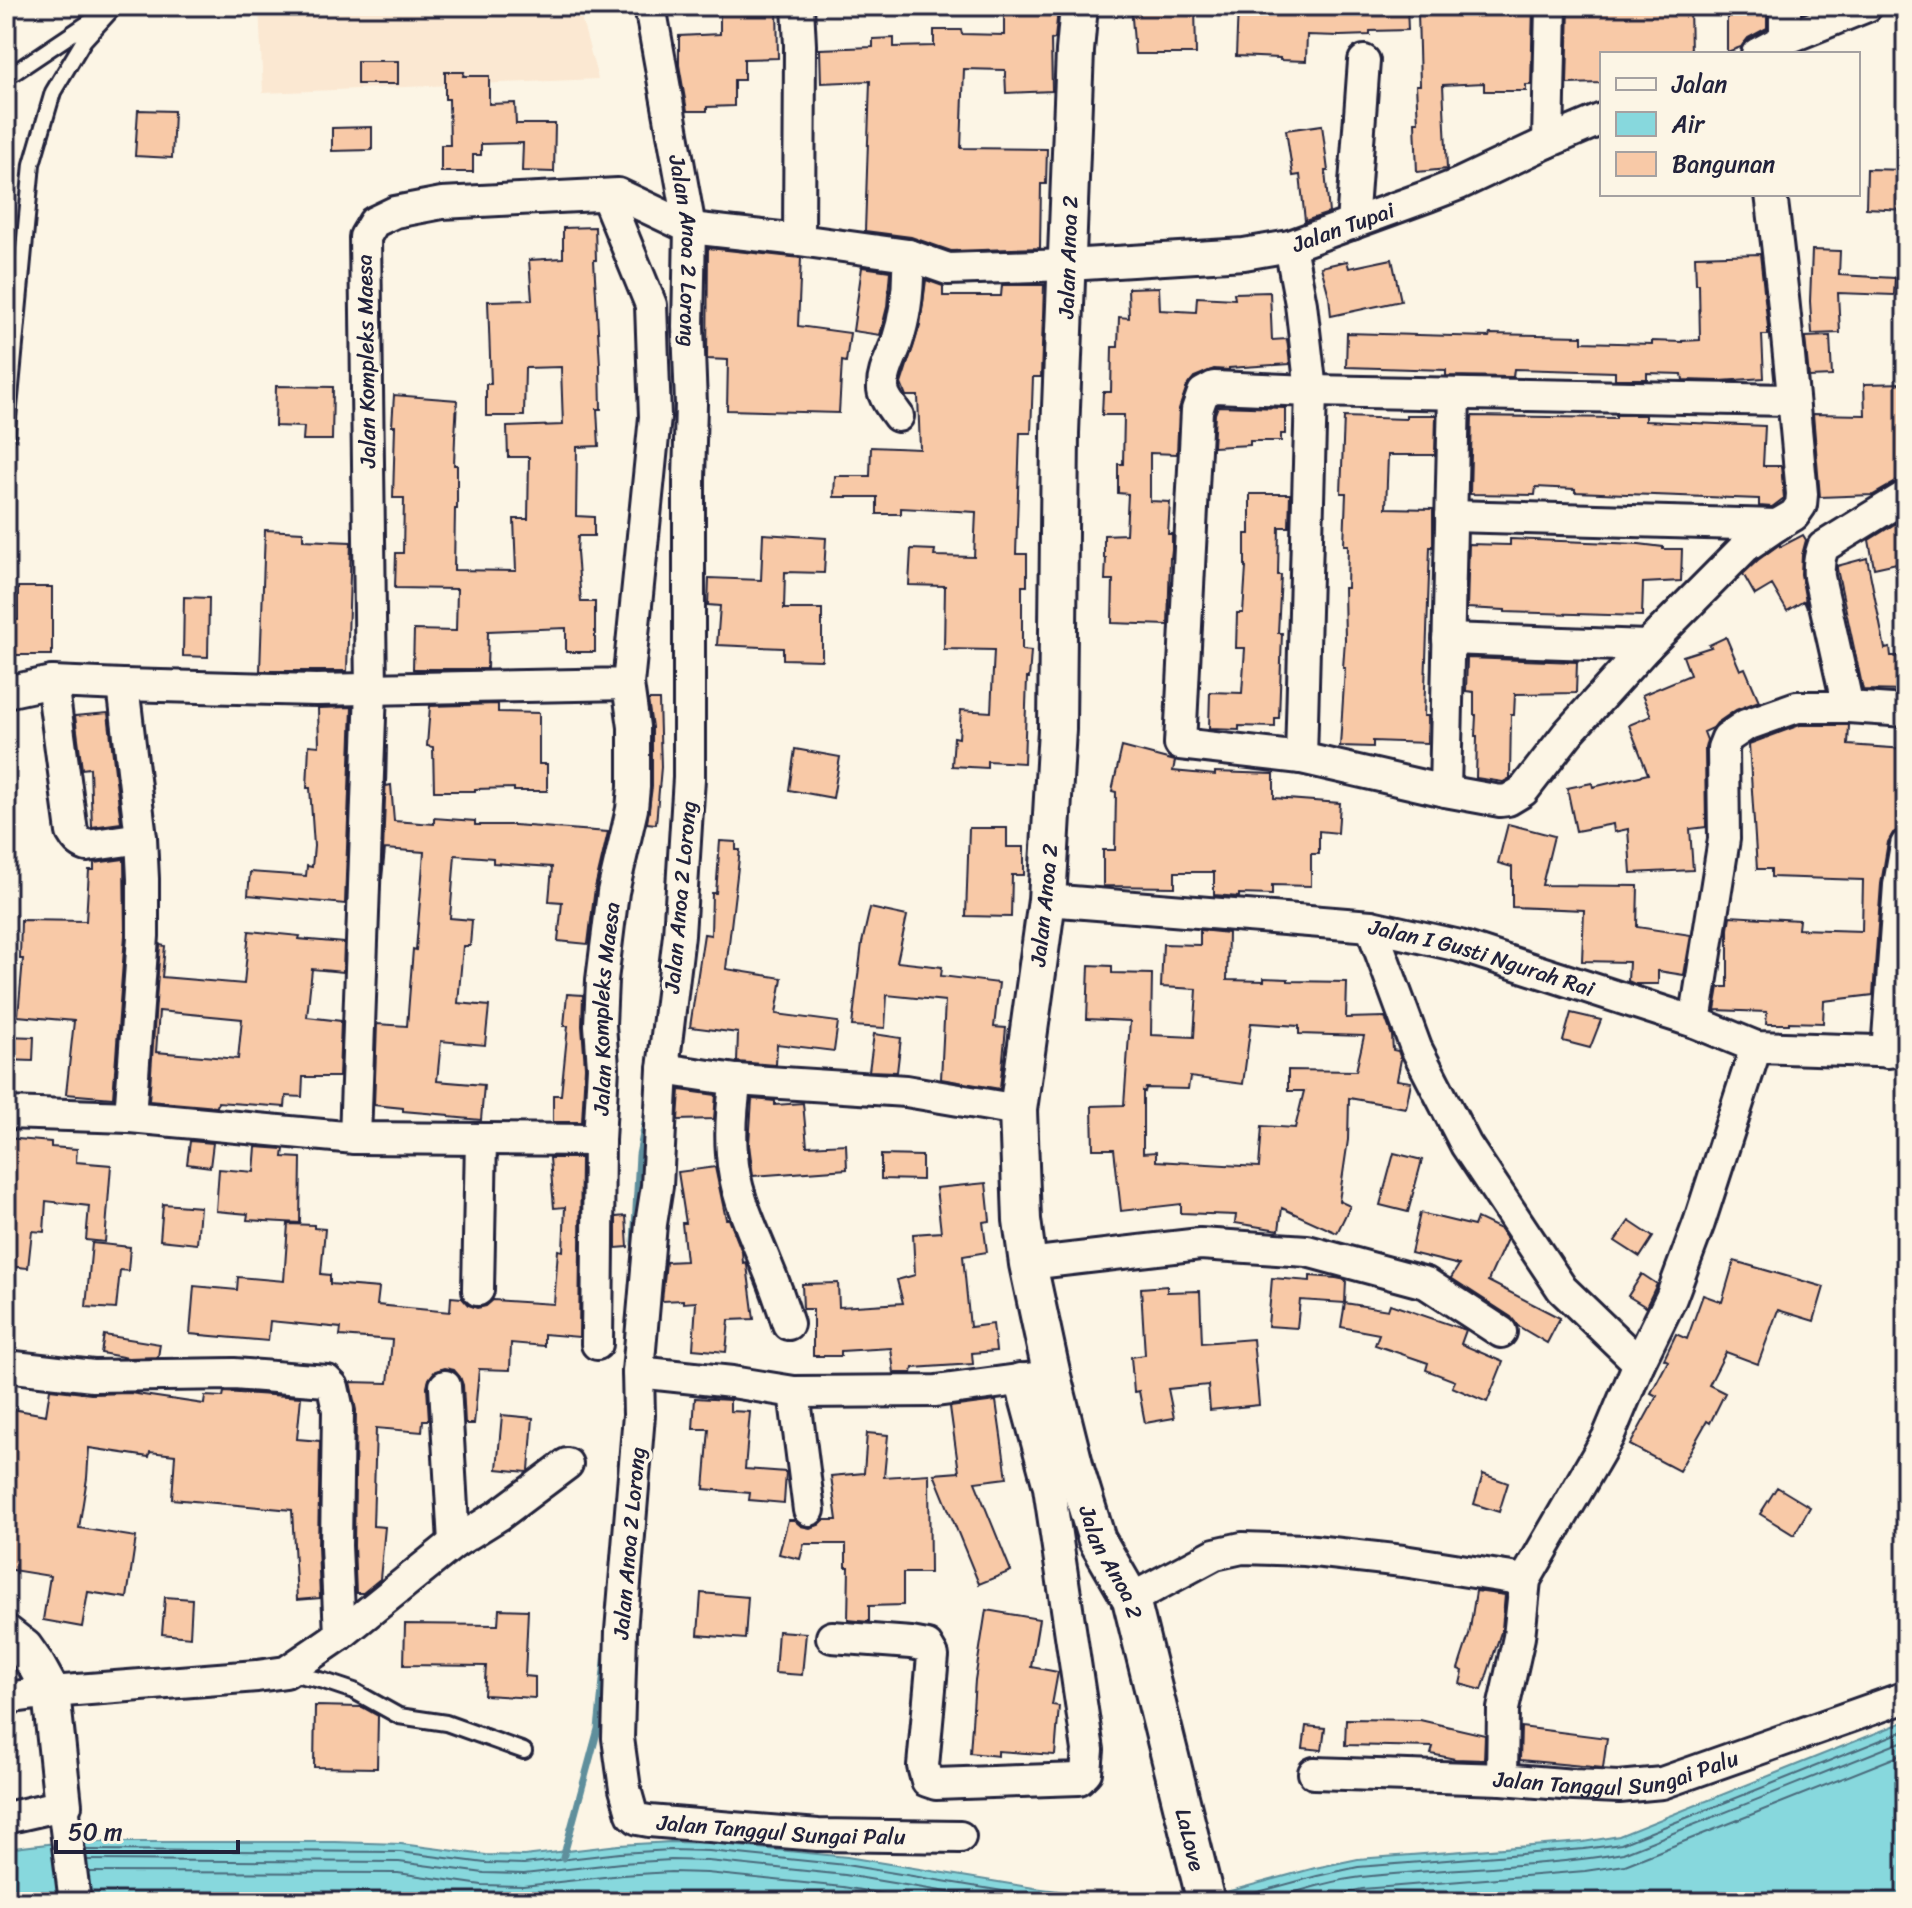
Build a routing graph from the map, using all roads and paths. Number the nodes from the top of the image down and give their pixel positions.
1 (114, 6) edge
2 (650, 6) edge
3 (798, 6) edge
4 (1079, 6) edge
5 (1551, 6) edge
6 (1785, 6) edge
7 (1867, 6) edge
8 (1785, 39) junction
9 (1761, 52) edge
10 (1364, 61) dead end
11 (6, 75) edge
12 (1600, 120) edge
13 (1548, 142) junction
14 (612, 194) junction
15 (1771, 196) edge
16 (1352, 224) junction
17 (690, 228) junction
18 (799, 240) junction
19 (1290, 246) junction
20 (908, 255) junction
21 (1068, 265) junction
22 (1311, 391) junction
23 (1454, 394) junction
24 (1793, 400) junction
25 (898, 416) dead end
26 (6, 440) edge
27 (1906, 496) edge
28 (1451, 516) junction
29 (1777, 525) junction
30 (1448, 639) junction
31 (1647, 646) junction
32 (52, 682) junction
33 (628, 684) junction
34 (123, 685) junction
35 (371, 689) junction
36 (6, 692) edge
37 (1848, 707) junction
38 (1906, 711) edge
39 (1301, 758) junction
40 (1445, 791) junction
41 (141, 838) junction
42 (1906, 845) edge
43 (1047, 900) junction
44 (1371, 926) junction
45 (1695, 1022) junction
46 (1756, 1047) junction
47 (1897, 1052) edge
48 (663, 1069) junction
49 (736, 1080) junction
50 (1018, 1110) junction
51 (6, 1113) edge
52 (130, 1117) junction
53 (355, 1138) junction
54 (481, 1139) junction
55 (599, 1140) junction
56 (1028, 1264) junction
57 (478, 1290) dead end
58 (788, 1324) dead end
59 (1501, 1332) dead end
60 (597, 1344) dead end
61 (1639, 1363) junction
62 (6, 1366) edge
63 (638, 1372) junction
64 (1036, 1377) junction
65 (445, 1386) dead end
66 (794, 1392) junction
67 (567, 1464) dead end
68 (809, 1510) dead end
69 (454, 1543) junction
70 (1525, 1580) junction
71 (1131, 1599) junction
72 (6, 1634) edge
73 (340, 1635) junction
74 (832, 1637) dead end
75 (272, 1674) junction
76 (51, 1692) junction
77 (1906, 1697) edge
78 (6, 1698) edge
79 (524, 1751) dead end
80 (1314, 1773) dead end
81 (1175, 1779) joint
82 (1502, 1779) junction
83 (625, 1789) joint
84 (65, 1815) junction
85 (6, 1818) edge
86 (960, 1837) dead end
87 (75, 1902) edge
88 (1206, 1902) edge

1 - 11 lane
1 - 26 lane
2 - 17 street, Jalan Anoa 2 Lorong
3 - 18 street
4 - 21 street, Jalan Anoa 2
5 - 13 street
6 - 8 street
7 - 8 street
8 - 9 street
10 - 16 street
12 - 13 street, Jalan Tupai
13 - 16 street, Jalan Tupai
14 - 17 street, Jalan Tupai
14 - 33 street, Jalan Kompleks Maesa
14 - 35 street, Jalan Kompleks Maesa
15 - 24 street
16 - 19 street, Jalan Tupai
17 - 18 street, Jalan Tupai
17 - 48 street, Jalan Anoa 2 Lorong
18 - 20 street, Jalan Tupai
19 - 21 street, Jalan Tupai
19 - 22 street
20 - 21 street, Jalan Tupai
20 - 25 street
21 - 43 street, Jalan Anoa 2
22 - 23 street
22 - 39 street
22 - 39 street
23 - 24 street
23 - 28 street
24 - 29 street
27 - 37 street
28 - 29 street
28 - 30 street
29 - 31 street
30 - 31 street
30 - 40 street
31 - 40 street
32 - 34 street
32 - 36 street
32 - 41 street
33 - 35 street
33 - 55 street, Jalan Kompleks Maesa
34 - 35 street
34 - 41 street
35 - 53 street, Jalan Kompleks Maesa
37 - 38 street
37 - 45 street
39 - 40 street
41 - 52 street
42 - 47 street
43 - 44 street, Jalan I Gusti Ngurah Rai
43 - 50 street, Jalan Anoa 2
44 - 45 street, Jalan I Gusti Ngurah Rai
44 - 61 street
45 - 46 street, Jalan I Gusti Ngurah Rai
46 - 47 street, Jalan I Gusti Ngurah Rai
46 - 61 street
48 - 49 street
48 - 63 street, Jalan Anoa 2 Lorong
49 - 50 street
49 - 58 street
50 - 56 street, Jalan Anoa 2
51 - 52 street, Jalan Kompleks Maesa
52 - 53 street, Jalan Kompleks Maesa
53 - 54 street, Jalan Kompleks Maesa
54 - 55 street, Jalan Kompleks Maesa
54 - 57 street
55 - 60 street
56 - 59 street
56 - 64 street, Jalan Anoa 2
61 - 70 street
62 - 73 street
63 - 66 street
63 - 83 street, Jalan Anoa 2 Lorong
64 - 66 street
64 - 71 street, Jalan Anoa 2
64 - 74 street
65 - 69 street
66 - 68 street
67 - 69 street
69 - 73 street
70 - 71 street
70 - 82 street
71 - 81 street, Jalan Anoa 2
72 - 76 street
73 - 75 street
75 - 76 street
75 - 79 lane
76 - 78 street
76 - 84 street
77 - 82 street, Jalan Tanggul Sungai Palu
80 - 82 street, Jalan Tanggul Sungai Palu
81 - 88 street, LaLove
83 - 86 street, Jalan Tanggul Sungai Palu
84 - 85 street
84 - 87 street

